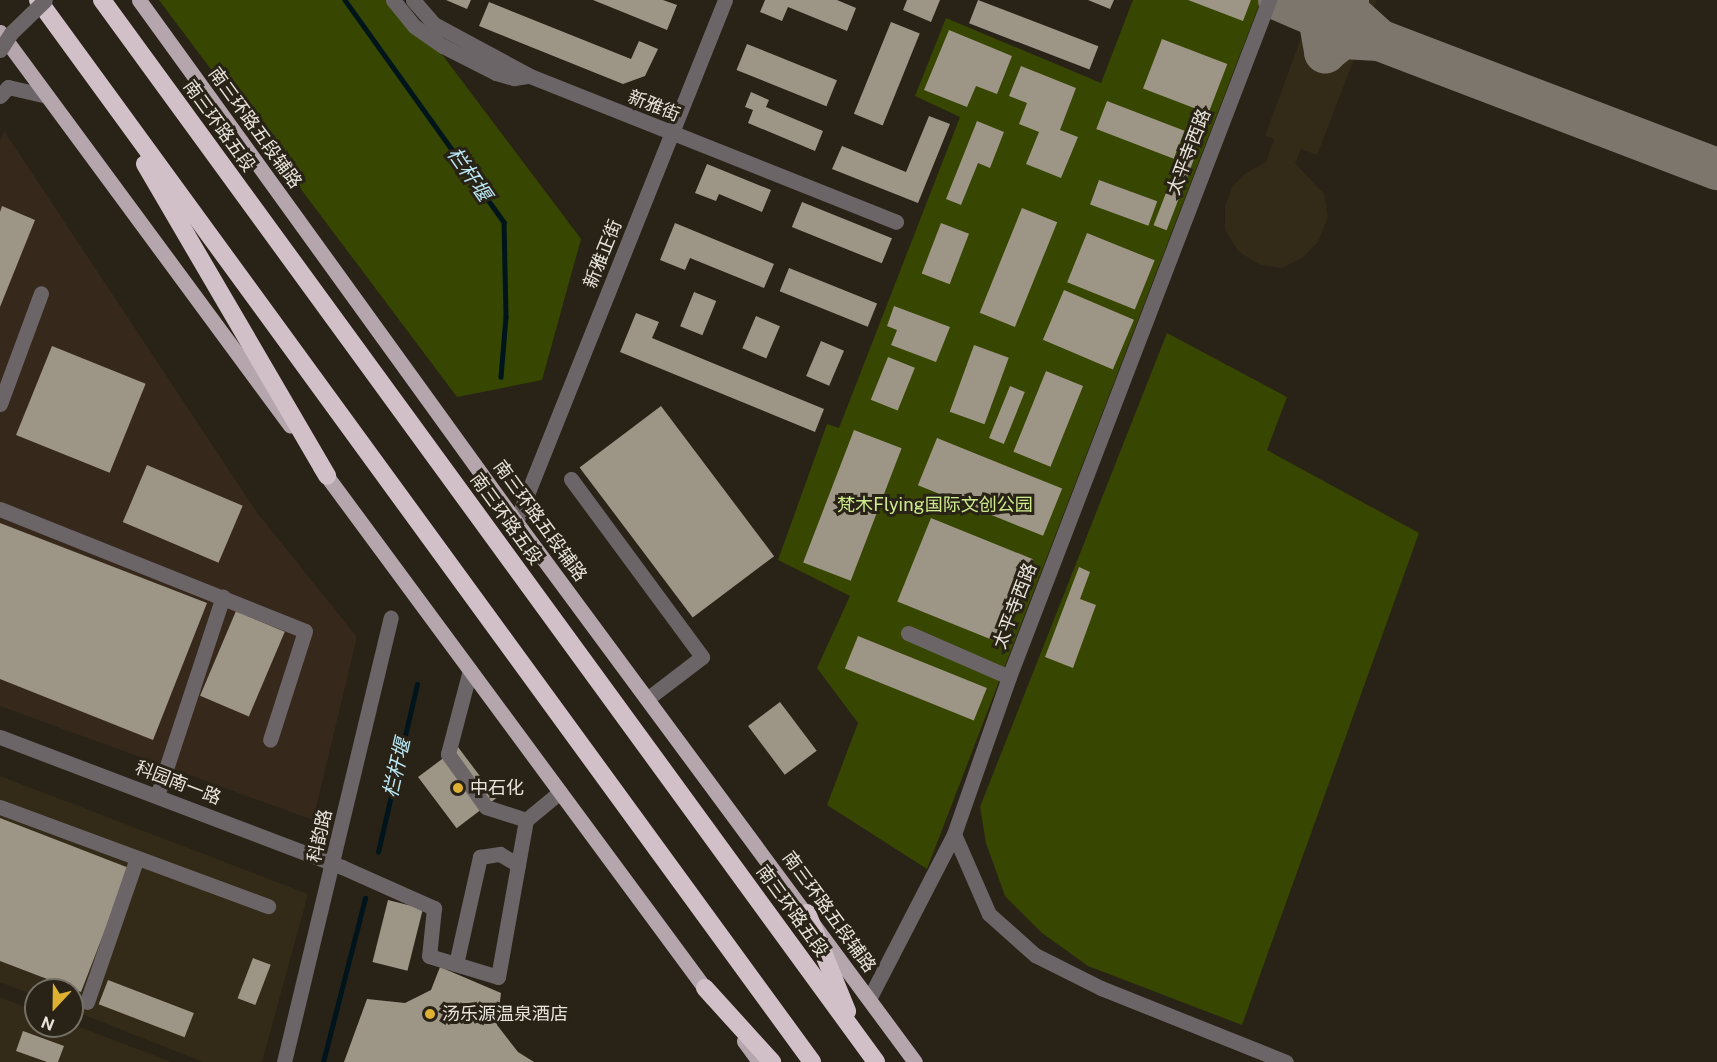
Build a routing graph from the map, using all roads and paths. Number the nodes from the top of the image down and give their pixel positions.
1 (38, 0) edge
2 (45, 0) edge
3 (102, 0) edge
4 (139, 0) edge
5 (393, 0) edge
6 (413, 0) edge
7 (725, 0) edge
8 (1269, 0) edge
9 (0, 32) edge
10 (0, 50) edge
11 (530, 76) junction
12 (94, 77) junction
13 (0, 96) edge
14 (47, 96) junction
15 (672, 134) junction
16 (896, 222) dead end
17 (41, 292) dead end
18 (0, 404) edge
19 (327, 476) junction
20 (571, 479) dead end
21 (0, 508) edge
22 (516, 522) junction
23 (222, 597) junction
24 (391, 618) dead end
25 (908, 633) dead end
26 (470, 670) junction
27 (1009, 676) junction
28 (647, 699) junction
29 (0, 737) edge
30 (270, 740) dead end
31 (560, 792) junction
32 (158, 796) junction
33 (0, 807) edge
34 (526, 820) junction
35 (954, 834) junction
36 (137, 858) junction
37 (338, 865) junction
38 (518, 865) junction
39 (268, 906) dead end
40 (807, 913) junction
41 (456, 964) junction
42 (705, 988) junction
43 (869, 999) junction
44 (87, 1002) dead end
45 (859, 1038) junction
46 (284, 1062) edge
47 (759, 1062) edge
48 (772, 1062) edge
49 (812, 1062) edge
50 (876, 1062) edge
51 (915, 1062) edge
52 (1286, 1062) edge

1 - 12 highway
2 - 10 street, bridge
3 - 45 highway, 南三环路五段
4 - 22 main road, 南三环路五段辅路
5 - 11 street
6 - 11 street, 新雅街
7 - 15 street, 新雅正街
8 - 27 street, 太平寺西路
9 - 14 main road
11 - 15 street, 新雅街
12 - 19 highway
12 - 49 highway
13 - 14 street
14 - 19 main road
15 - 16 street, 新雅街
15 - 22 street, 新雅正街
17 - 18 street
19 - 26 main road
20 - 28 street
21 - 23 street
22 - 28 main road, 南三环路五段辅路
23 - 30 street
23 - 32 street
24 - 37 street, 科韵路
25 - 27 street
26 - 31 main road
26 - 34 street
27 - 35 street, 太平寺西路
28 - 40 main road, 南三环路五段辅路
29 - 32 street, 科园南一路
31 - 34 street
31 - 42 main road
32 - 37 street, 科园南一路
33 - 36 street
34 - 38 street
35 - 43 street, 太平寺西路
35 - 52 street
36 - 39 street
36 - 44 street
37 - 41 street, 科园南一路
37 - 46 street, 科韵路
38 - 41 street
38 - 41 street
40 - 43 main road, 南三环路五段辅路
40 - 45 highway
42 - 47 main road
42 - 48 highway
43 - 51 main road, 南三环路五段辅路
45 - 50 highway, 南三环路五段

